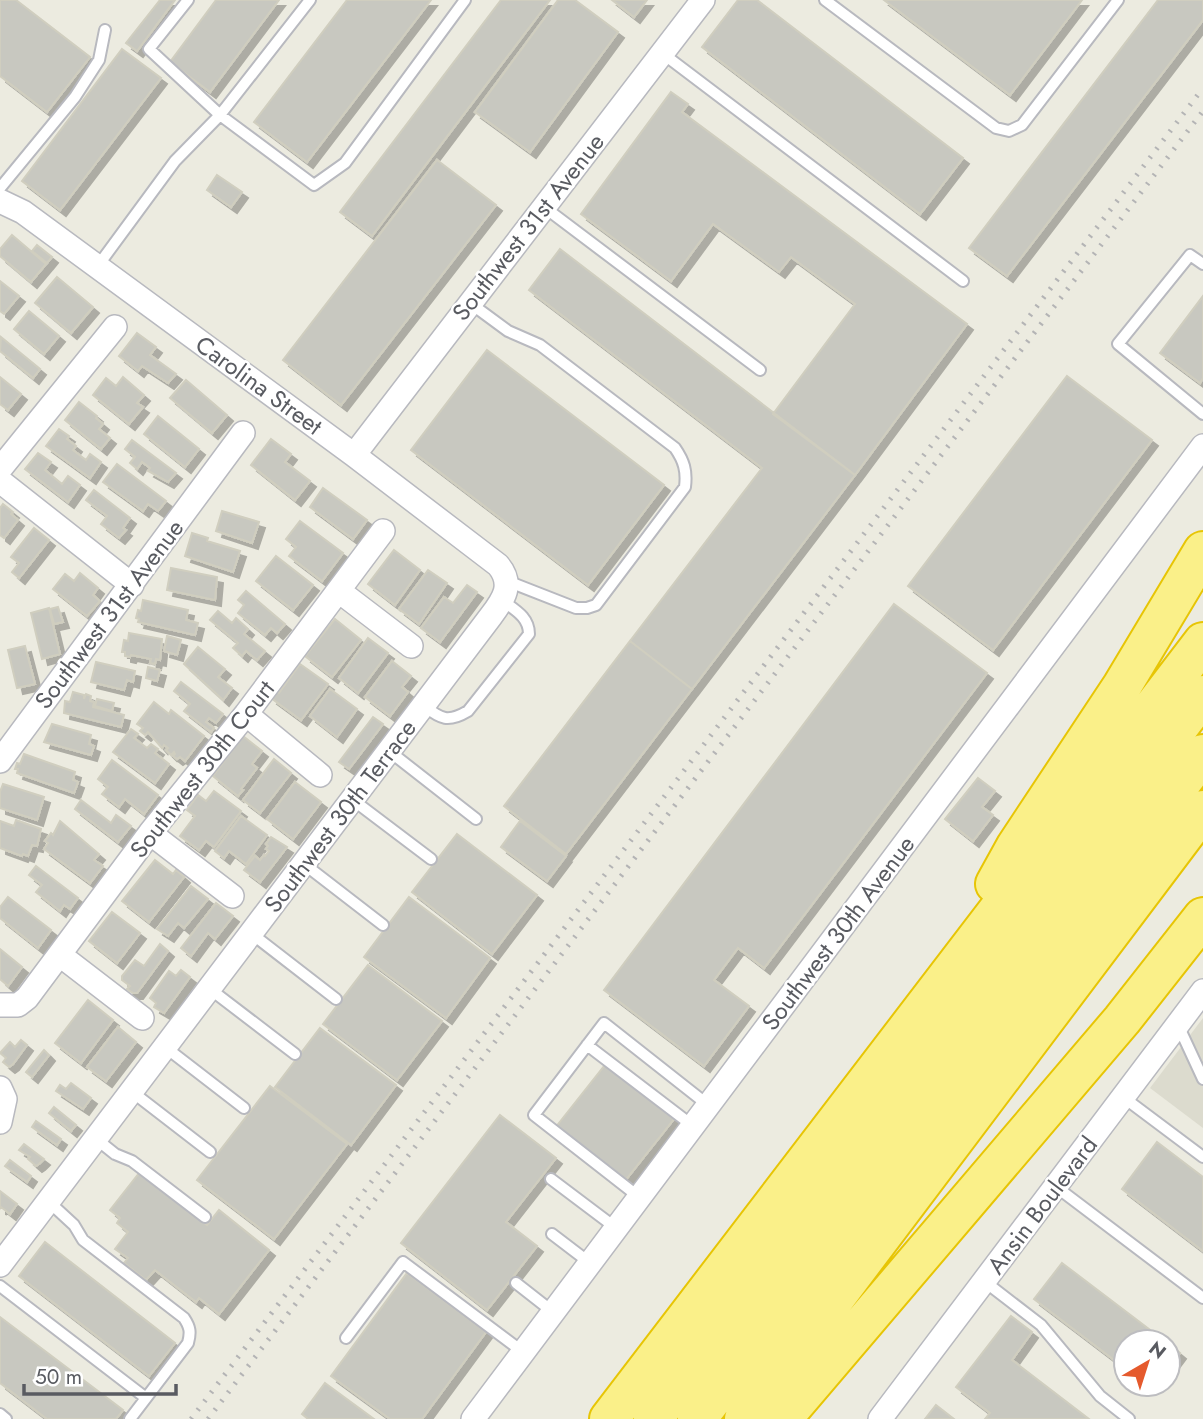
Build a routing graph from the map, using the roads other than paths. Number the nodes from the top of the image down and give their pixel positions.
1 (188, 0) edge
2 (310, 0) edge
3 (465, 0) edge
4 (703, 0) edge
5 (825, 0) edge
6 (1118, 0) edge
7 (105, 30) dead end
8 (662, 53) junction
9 (220, 115) junction
10 (0, 188) edge
11 (0, 201) edge
12 (544, 207) junction
13 (1203, 264) edge
14 (97, 267) junction
15 (963, 281) dead end
16 (470, 303) junction
17 (115, 327) dead end
18 (760, 370) dead end
19 (1203, 414) edge
20 (243, 433) dead end
21 (1203, 446) edge
22 (354, 455) junction
23 (0, 469) edge
24 (0, 481) edge
25 (383, 531) dead end
26 (1203, 551) edge
27 (132, 584) junction
28 (505, 591) junction
29 (339, 592) junction
30 (1203, 642) edge
31 (411, 646) dead end
32 (1203, 695) edge
33 (424, 706) junction
34 (246, 714) junction
35 (389, 751) junction
36 (1203, 754) edge
37 (0, 761) edge
38 (320, 775) dead end
39 (353, 800) junction
40 (1203, 810) edge
41 (476, 819) dead end
42 (149, 833) junction
43 (431, 859) dead end
44 (304, 864) junction
45 (232, 896) dead end
46 (1203, 917) edge
47 (383, 925) dead end
48 (252, 934) junction
49 (60, 955) junction
50 (210, 989) junction
51 (1203, 991) edge
52 (336, 999) dead end
53 (929, 1002) junction
54 (9, 1005) edge
55 (142, 1018) dead end
56 (1178, 1025) junction
57 (587, 1045) junction
58 (165, 1047) junction
59 (295, 1054) dead end
60 (1203, 1079) edge
61 (0, 1088) edge
62 (131, 1091) junction
63 (1123, 1097) junction
64 (708, 1105) junction
65 (244, 1108) dead end
66 (0, 1122) edge
67 (693, 1126) junction
68 (95, 1138) junction
69 (210, 1152) dead end
70 (1203, 1157) edge
71 (551, 1179) dead end
72 (1055, 1186) junction
73 (639, 1198) junction
74 (48, 1201) junction
75 (205, 1217) dead end
76 (616, 1228) junction
77 (552, 1234) dead end
78 (590, 1263) junction
79 (0, 1265) edge
80 (984, 1282) junction
81 (516, 1283) dead end
82 (0, 1286) edge
83 (1203, 1298) edge
84 (553, 1312) junction
85 (346, 1338) dead end
86 (523, 1353) junction
87 (634, 1385) junction
88 (146, 1398) junction
89 (0, 1414) edge
90 (6, 1419) edge
91 (130, 1419) edge
92 (473, 1419) edge
93 (598, 1419) edge
94 (609, 1419) edge
95 (653, 1419) edge
96 (697, 1419) edge
97 (744, 1419) edge
98 (782, 1419) edge
99 (880, 1419) edge
100 (1129, 1419) edge

1 - 9 lane
2 - 9 lane
3 - 9 lane
4 - 8 street, Southwest 31st Avenue
5 - 6 lane
7 - 10 lane
8 - 12 street, Southwest 31st Avenue
8 - 15 lane
9 - 14 lane
11 - 14 street, Carolina Street
12 - 16 street, Southwest 31st Avenue
12 - 18 lane
13 - 19 lane
14 - 22 street, Carolina Street
16 - 22 street, Southwest 31st Avenue
16 - 28 lane
17 - 23 street
20 - 27 street, Southwest 31st Avenue
21 - 64 street, Southwest 30th Avenue
22 - 28 street, Carolina Street
24 - 27 street
25 - 29 street, Southwest 30th Court
26 - 53 highway
27 - 37 street, Southwest 31st Avenue
28 - 33 street, Southwest 30th Terrace
28 - 33 lane
29 - 31 street
29 - 34 street, Southwest 30th Court
30 - 53 highway
32 - 95 highway
33 - 35 street, Southwest 30th Terrace
34 - 38 street
34 - 42 street, Southwest 30th Court
35 - 39 street, Southwest 30th Terrace
35 - 41 lane
36 - 96 highway
39 - 43 lane
39 - 44 street, Southwest 30th Terrace
40 - 97 highway
42 - 45 street
42 - 49 street, Southwest 30th Court
44 - 47 lane
44 - 48 street, Southwest 30th Terrace
46 - 98 highway
48 - 50 street, Southwest 30th Terrace
48 - 52 lane
49 - 54 street, Southwest 30th Court
49 - 55 street
50 - 58 street, Southwest 30th Terrace
50 - 59 lane
51 - 56 street, Ansin Boulevard
53 - 87 highway
56 - 60 lane
56 - 63 street, Ansin Boulevard
57 - 64 lane
57 - 67 lane
57 - 73 lane
58 - 62 street
58 - 65 lane
61 - 66 street
62 - 68 street
62 - 69 lane
63 - 70 lane
63 - 72 street, Ansin Boulevard
64 - 67 street, Southwest 30th Avenue
67 - 73 street, Southwest 30th Avenue
68 - 74 street
68 - 75 lane
71 - 76 lane
72 - 80 street, Ansin Boulevard
72 - 83 lane
73 - 76 street, Southwest 30th Avenue
74 - 79 street
74 - 88 lane
76 - 78 street, Southwest 30th Avenue
77 - 78 lane
78 - 84 street, Southwest 30th Avenue
80 - 99 street, Ansin Boulevard
80 - 100 lane
81 - 84 lane
82 - 88 lane
84 - 86 street, Southwest 30th Avenue
85 - 86 lane
86 - 92 street, Southwest 30th Avenue
87 - 93 highway
87 - 94 highway
88 - 91 lane
89 - 90 lane

